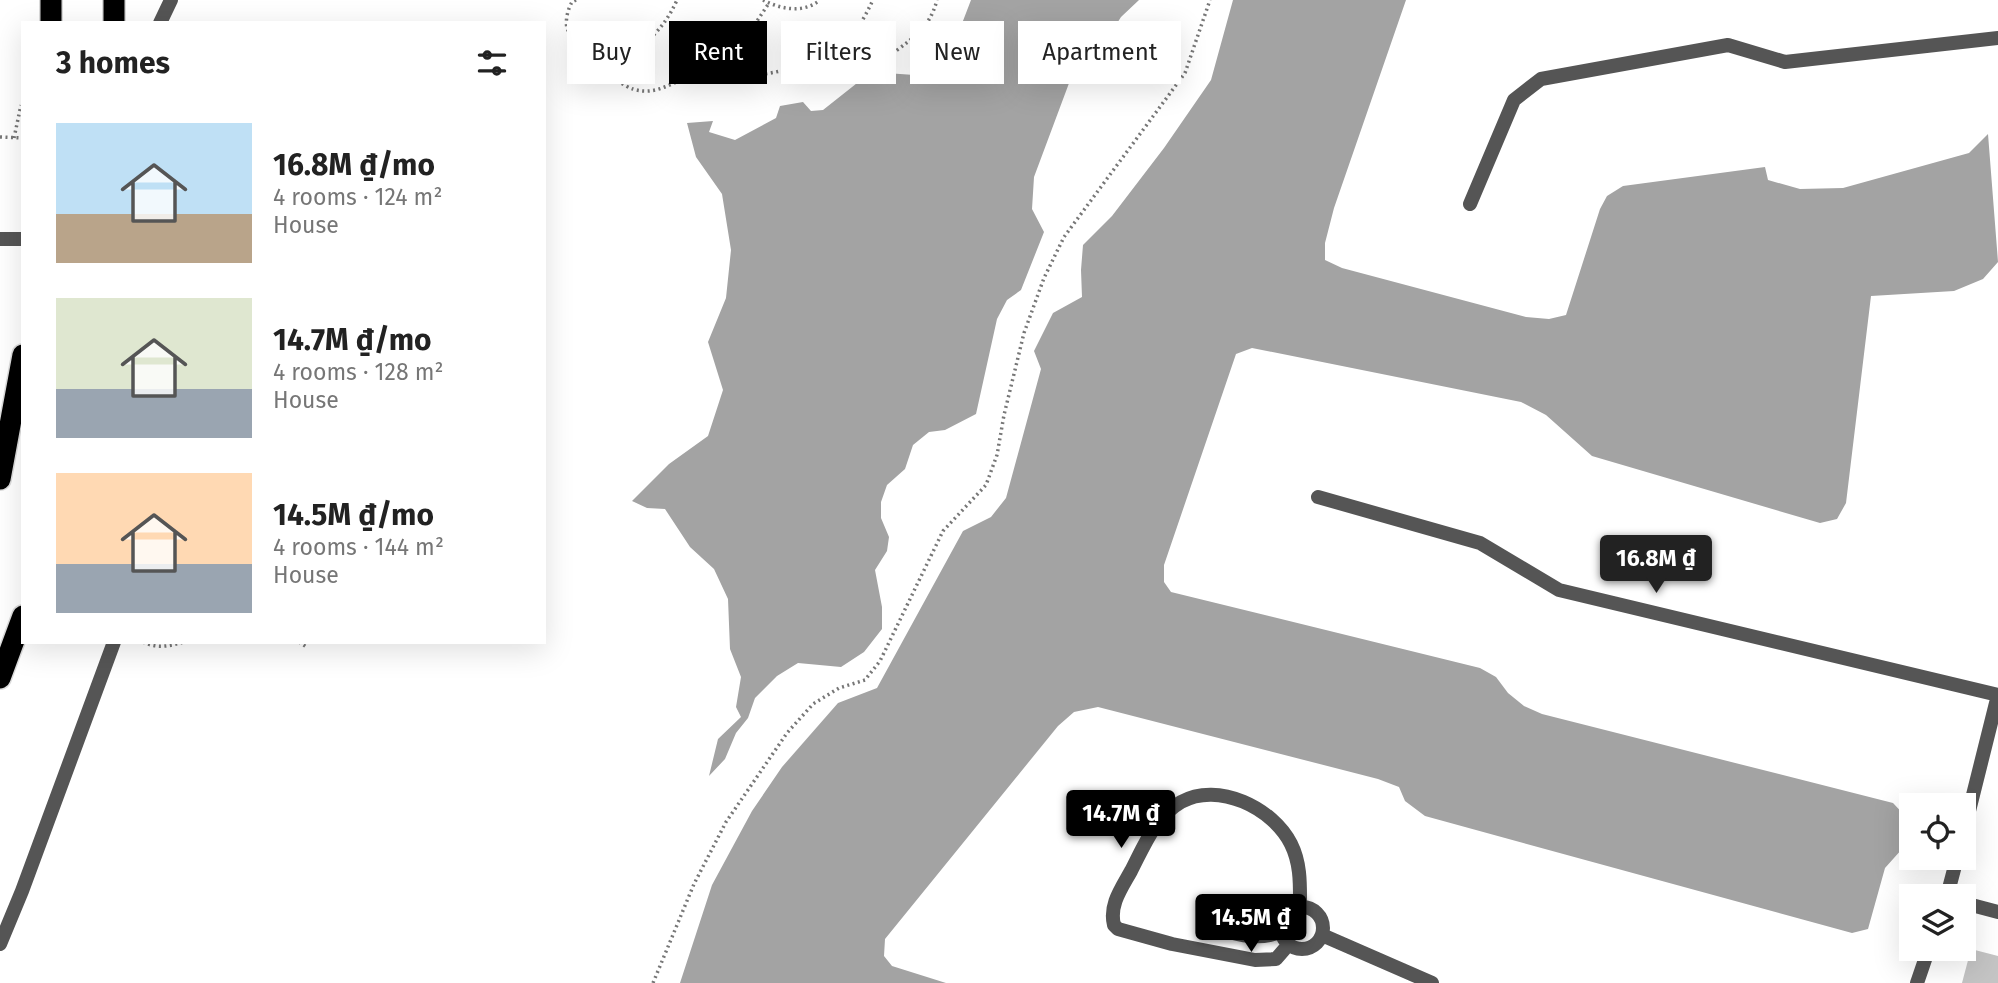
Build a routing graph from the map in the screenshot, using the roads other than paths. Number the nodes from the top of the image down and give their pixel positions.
1 (51, 0) edge
2 (114, 0) edge
3 (171, 0) edge
4 (51, 21) edge
5 (114, 21) edge
6 (161, 21) edge
7 (1998, 38) edge
8 (1470, 204) dead end
9 (0, 239) edge
10 (21, 239) edge
11 (21, 366) edge
12 (0, 479) edge
13 (1318, 497) dead end
14 (21, 621) edge
15 (113, 644) edge
16 (0, 678) edge
17 (1998, 695) edge
18 (1974, 793) edge
19 (1976, 906) edge
20 (1300, 907) junction
21 (1998, 912) edge
22 (1218, 929) dead end
23 (1322, 935) junction
24 (1285, 938) junction
25 (0, 944) edge
26 (1925, 961) edge
27 (1432, 983) edge
28 (1917, 983) edge

1 - 4 highway
2 - 5 highway
3 - 6 street
7 - 8 street
9 - 10 street
11 - 12 highway
13 - 17 street
14 - 16 highway
15 - 25 street
17 - 18 street
19 - 21 street
20 - 23 street
20 - 24 street
20 - 24 street
22 - 24 street
23 - 24 street
23 - 27 street
26 - 28 street

